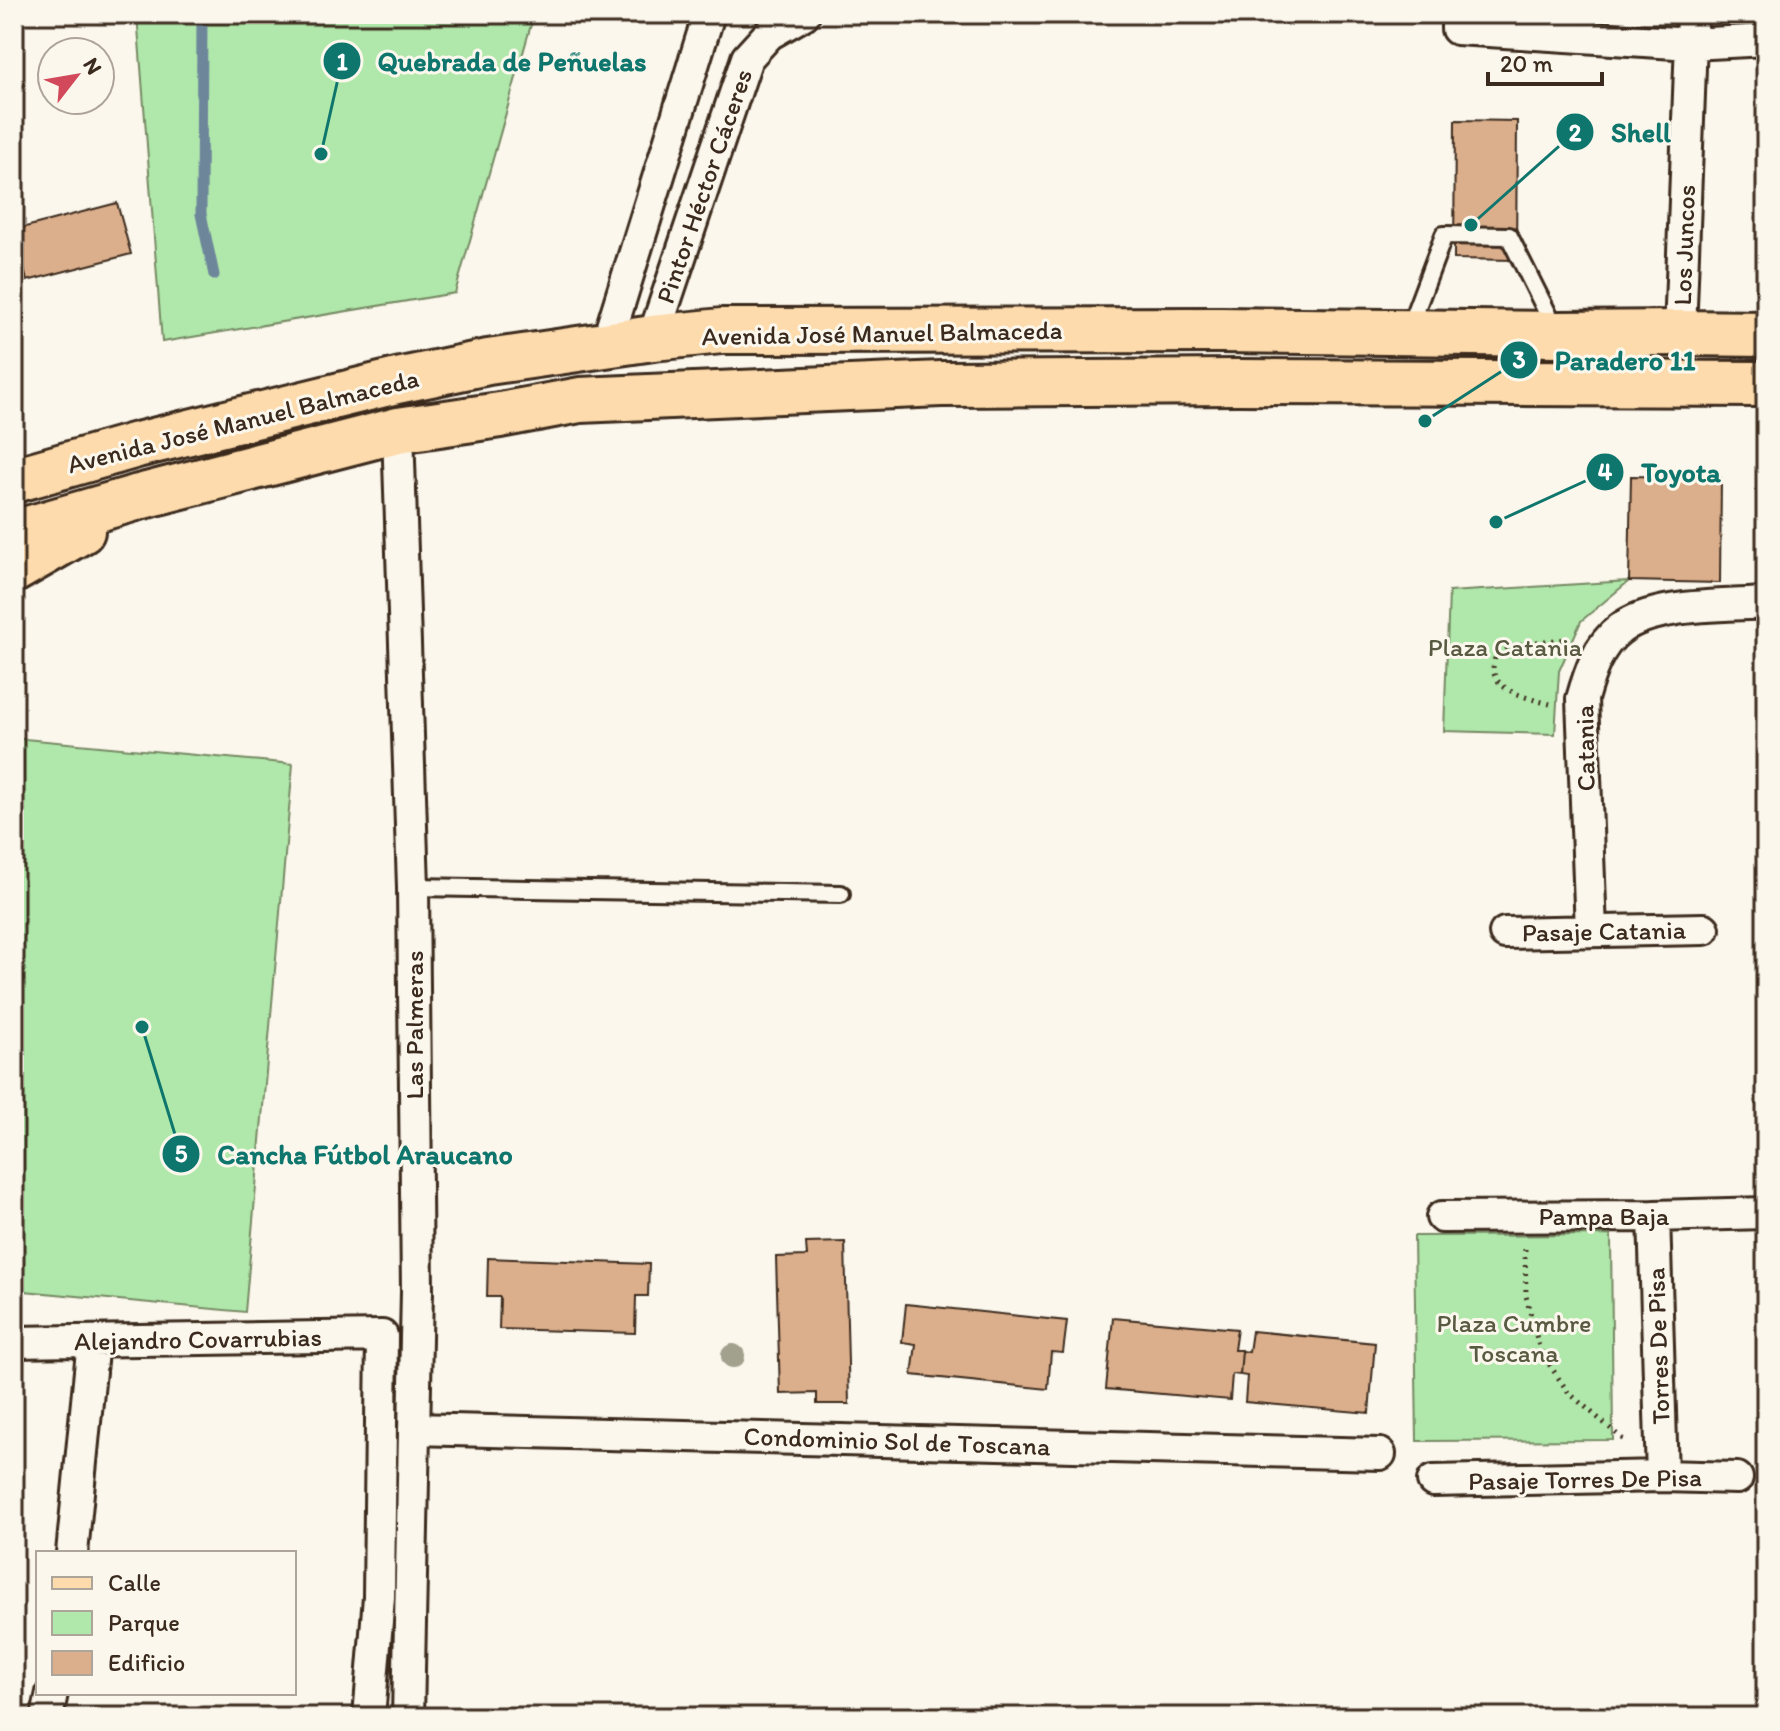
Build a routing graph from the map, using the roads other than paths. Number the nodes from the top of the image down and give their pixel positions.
1 (709, 14) edge
2 (804, 14) edge
3 (1457, 14) edge
4 (1692, 29) edge
5 (1766, 40) edge
6 (1407, 333) junction
7 (1680, 333) junction
8 (1559, 334) junction
9 (1766, 334) edge
10 (653, 338) junction
11 (606, 346) junction
12 (1766, 384) edge
13 (398, 430) junction
14 (137, 445) junction
15 (14, 452) edge
16 (14, 480) edge
17 (139, 497) junction
18 (14, 533) edge
19 (14, 570) edge
20 (1766, 603) edge
21 (413, 887) junction
22 (841, 894) dead end
23 (1704, 929) dead end
24 (1591, 931) junction
25 (1505, 933) dead end
26 (1766, 1213) edge
27 (1654, 1216) junction
28 (1442, 1217) dead end
29 (93, 1341) junction
30 (14, 1342) edge
31 (414, 1429) junction
32 (1380, 1454) dead end
33 (1654, 1476) junction
34 (1737, 1478) dead end
35 (1433, 1481) dead end
36 (72, 1551) edge
37 (52, 1695) edge
38 (47, 1717) edge
39 (369, 1717) edge
40 (408, 1717) edge

1 - 11 street, Pintor Héctor Cáceres
2 - 10 street, Pintor Héctor Cáceres
3 - 4 street
4 - 5 street
4 - 7 street, Los Juncos
6 - 8 main road, Avenida José Manuel Balmaceda
6 - 8 lane
6 - 10 main road, Avenida José Manuel Balmaceda
7 - 8 main road, Avenida José Manuel Balmaceda
7 - 9 main road, Avenida José Manuel Balmaceda
10 - 11 main road, Avenida José Manuel Balmaceda
11 - 14 main road, Avenida José Manuel Balmaceda
12 - 13 main road, Avenida José Manuel Balmaceda
13 - 17 main road, Avenida José Manuel Balmaceda
13 - 21 street, Las Palmeras
14 - 15 main road
14 - 16 main road, Avenida José Manuel Balmaceda
17 - 18 main road, Avenida José Manuel Balmaceda
17 - 19 main road
20 - 24 street, Catania
21 - 22 lane
21 - 31 street, Las Palmeras
23 - 24 street, Pasaje Catania
24 - 25 street, Pasaje Catania
26 - 27 street, Pampa Baja
27 - 28 street, Pampa Baja
27 - 33 street, Torres De Pisa
29 - 30 street, Alejandro Covarrubias
29 - 36 street
29 - 39 street, Alejandro Covarrubias
31 - 32 street, Condominio Sol de Toscana
31 - 40 street, Las Palmeras
33 - 34 street, Pasaje Torres De Pisa
33 - 35 street, Pasaje Torres De Pisa
37 - 38 street

